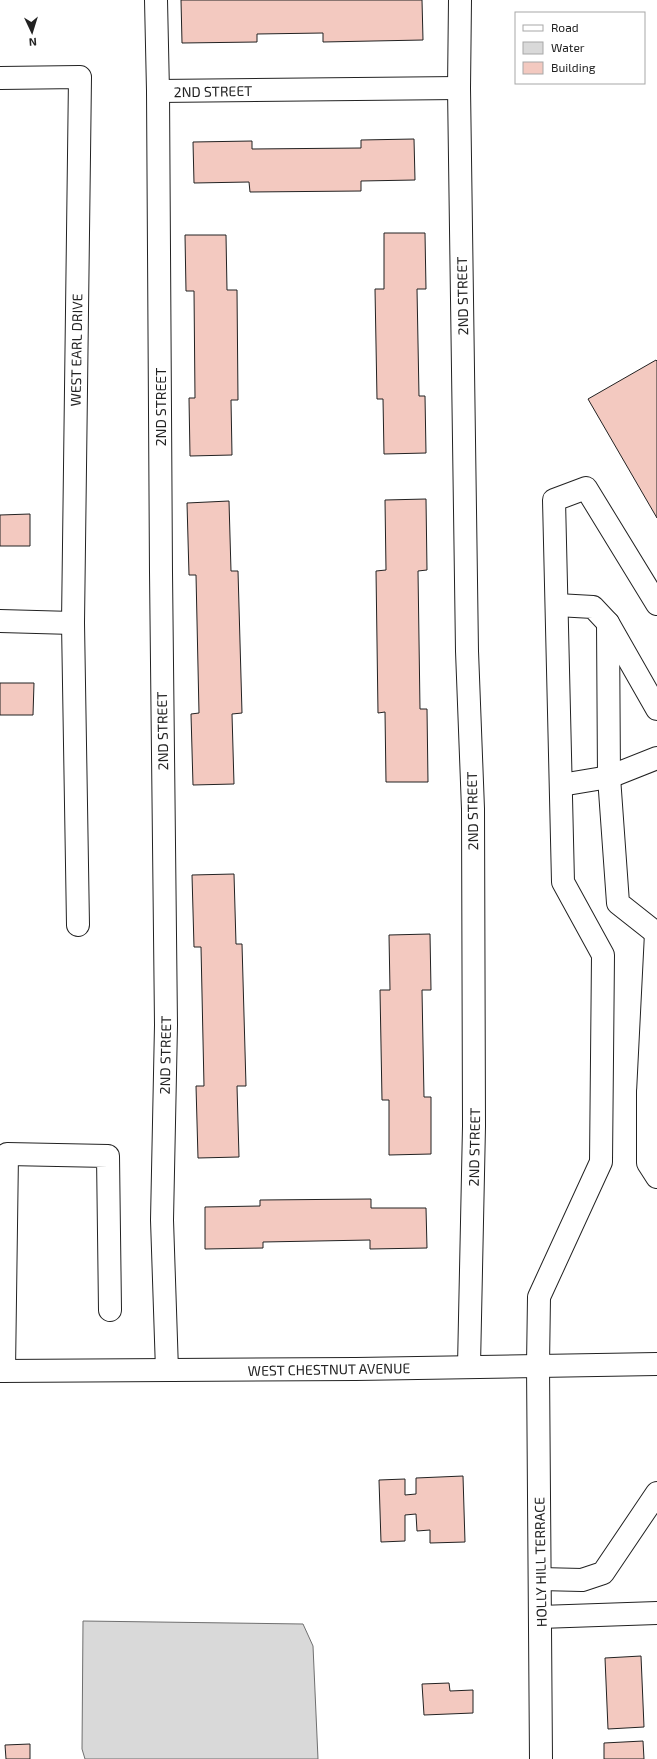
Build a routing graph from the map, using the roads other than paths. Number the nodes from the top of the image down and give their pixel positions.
1 (156, 0) edge
2 (460, 0) edge
3 (0, 78) edge
4 (459, 88) junction
5 (158, 92) junction
6 (657, 604) edge
7 (557, 605) junction
8 (0, 621) edge
9 (73, 622) junction
10 (608, 623) junction
11 (657, 709) edge
12 (657, 758) edge
13 (609, 777) junction
14 (561, 784) junction
15 (78, 925) dead end
16 (656, 932) edge
17 (655, 1082) edge
18 (657, 1177) edge
19 (110, 1310) dead end
20 (657, 1364) edge
21 (469, 1366) junction
22 (538, 1366) junction
23 (167, 1370) junction
24 (2, 1371) edge
25 (657, 1493) edge
26 (540, 1578) junction
27 (657, 1613) edge
28 (540, 1616) junction
29 (541, 1759) edge

1 - 5 street, 2ND STREET
2 - 4 street, 2ND STREET
3 - 9 street, WEST EARL DRIVE
4 - 5 street, 2ND STREET
4 - 21 street, 2ND STREET
5 - 23 street, 2ND STREET
6 - 7 street, HOLLY HILL TERRACE
7 - 10 street
7 - 14 street, HOLLY HILL TERRACE
8 - 9 street
9 - 15 street, WEST EARL DRIVE
10 - 11 street
10 - 13 street
12 - 13 street
13 - 14 street
13 - 16 street
14 - 22 street, HOLLY HILL TERRACE
16 - 17 street
17 - 18 street
19 - 24 street
20 - 22 street, WEST CHESTNUT AVENUE
21 - 22 street, WEST CHESTNUT AVENUE
21 - 23 street, WEST CHESTNUT AVENUE
22 - 26 street, HOLLY HILL TERRACE
23 - 24 street, WEST CHESTNUT AVENUE
25 - 26 street
26 - 28 street, HOLLY HILL TERRACE
27 - 28 street
28 - 29 street, HOLLY HILL TERRACE

